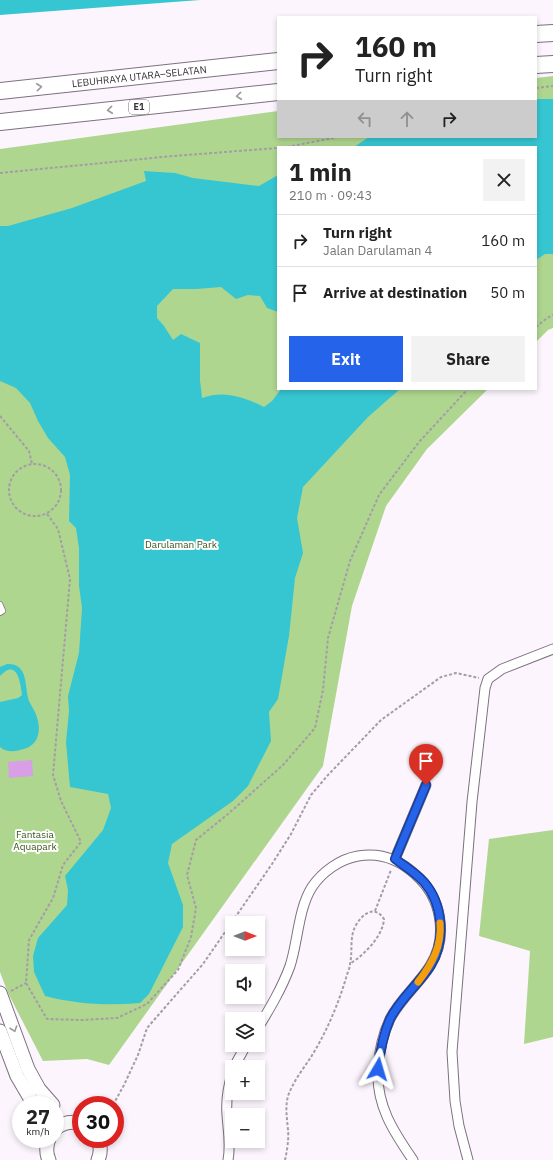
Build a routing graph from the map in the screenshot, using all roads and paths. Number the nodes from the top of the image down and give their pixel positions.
1 (553, 33) edge
2 (537, 34) edge
3 (277, 61) edge
4 (553, 64) edge
5 (537, 66) edge
6 (553, 86) edge
7 (537, 88) edge
8 (0, 91) edge
9 (277, 92) edge
10 (0, 122) edge
11 (333, 138) edge
12 (292, 146) edge
13 (277, 148) edge
14 (0, 173) edge
15 (553, 315) edge
16 (537, 326) edge
17 (467, 390) edge
18 (0, 416) edge
19 (32, 464) junction
20 (47, 514) junction
21 (0, 604) edge
22 (0, 613) edge
23 (553, 649) edge
24 (488, 679) junction
25 (426, 785) dead end
26 (395, 859) junction
27 (375, 911) junction
28 (351, 963) junction
29 (26, 984) junction
30 (0, 994) edge
31 (265, 1016) edge
32 (0, 1031) edge
33 (29, 1096) edge
34 (45, 1096) edge
35 (118, 1096) edge
36 (228, 1100) edge
37 (45, 1148) edge
38 (48, 1148) edge
39 (101, 1148) edge
40 (102, 1158) edge
41 (40, 1160) edge
42 (49, 1160) edge
43 (228, 1160) edge
44 (285, 1160) edge
45 (413, 1160) edge
46 (468, 1160) edge

1 - 2 highway
8 -> 3 highway, LEBUHRAYA UTARA–SELATAN
4 - 5 highway
6 - 7 path
9 -> 10 highway, E1
11 - 12 path
13 - 14 path
15 - 16 path
17 - 29 path
18 - 19 path
19 - 20 path
19 - 20 path
20 - 29 path
21 - 22 lane
23 - 24 street
24 - 35 path
24 - 46 street
25 - 26 street
26 - 27 path
26 - 31 street
26 - 45 street
27 - 28 path
27 - 28 path
28 - 44 path
29 - 30 path
30 -> 34 street
32 - 33 street
36 - 43 street
37 - 41 street
38 - 42 street
39 - 40 street

